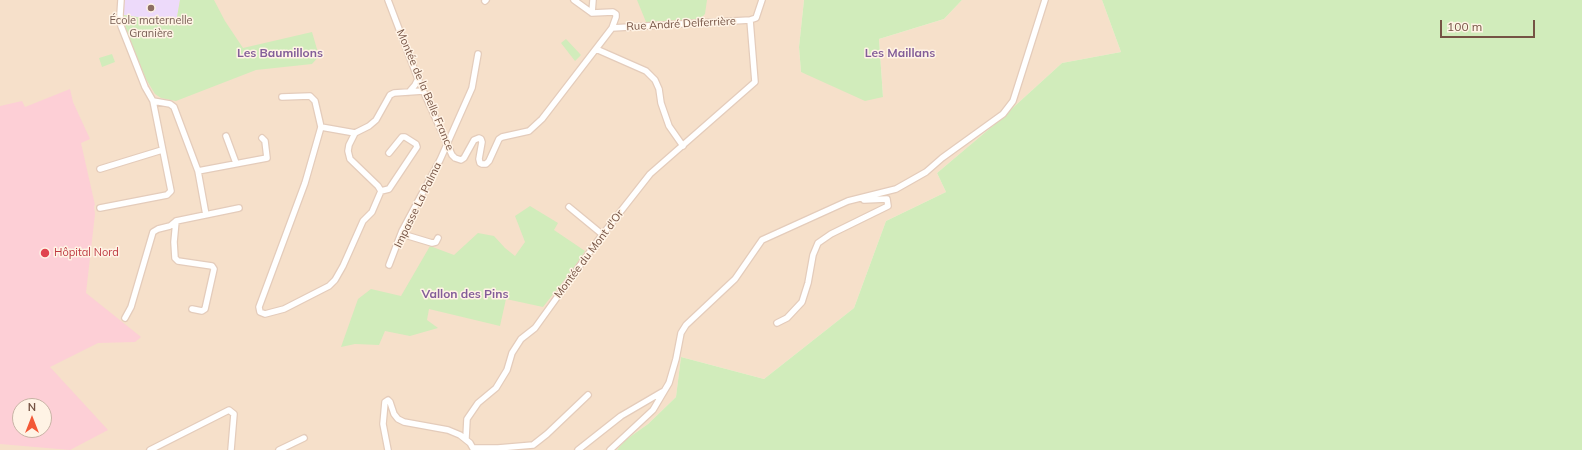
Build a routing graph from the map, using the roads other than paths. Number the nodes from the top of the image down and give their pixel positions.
1 (121, 0) edge
2 (388, 0) edge
3 (574, 0) edge
4 (593, 0) edge
5 (762, 0) edge
6 (1045, 0) edge
7 (592, 13) junction
8 (750, 20) junction
9 (612, 28) junction
10 (596, 49) junction
11 (478, 54) dead end
12 (418, 79) junction
13 (423, 91) junction
14 (409, 92) junction
15 (282, 97) dead end
16 (153, 101) junction
17 (321, 126) junction
18 (355, 133) junction
19 (226, 136) dead end
20 (262, 138) dead end
21 (447, 144) junction
22 (683, 146) junction
23 (162, 150) junction
24 (389, 153) dead end
25 (236, 163) junction
26 (100, 169) dead end
27 (198, 171) junction
28 (381, 191) junction
29 (840, 204) junction
30 (569, 207) dead end
31 (100, 208) dead end
32 (239, 208) dead end
33 (206, 215) junction
34 (176, 220) junction
35 (402, 234) junction
36 (603, 235) junction
37 (438, 238) dead end
38 (389, 265) dead end
39 (192, 308) dead end
40 (125, 318) dead end
41 (776, 323) dead end
42 (664, 391) junction
43 (588, 395) dead end
44 (304, 438) dead end
45 (466, 438) junction
46 (473, 449) edge
47 (150, 450) edge
48 (231, 450) edge
49 (279, 450) edge
50 (388, 450) edge
51 (578, 450) edge
52 (610, 450) edge

1 - 16 street
2 - 12 street, Montée de la Belle France
3 - 7 street
4 - 7 street
5 - 8 street
6 - 29 street
7 - 9 street
8 - 9 street, Rue André Delferrière
8 - 22 street, Montée du Mont d'Or
9 - 10 street, Montée de la Belle France
10 - 21 street, Montée de la Belle France
10 - 22 street
11 - 21 street, Impasse La Palma
12 - 13 street, Montée de la Belle France
12 - 14 street
13 - 14 street
13 - 21 street, Montée de la Belle France
14 - 18 street
15 - 17 street
16 - 23 street
16 - 27 street
17 - 18 street
17 - 28 street
18 - 28 street
19 - 25 street
20 - 25 street
21 - 35 street, Impasse La Palma
22 - 36 street, Montée du Mont d'Or
23 - 26 street
23 - 31 street
24 - 28 street
25 - 27 street
27 - 33 street
29 - 41 street
29 - 42 street
30 - 36 street
32 - 33 street
33 - 34 street
34 - 39 street
34 - 40 street
35 - 37 street
35 - 38 street, Impasse La Palma
36 - 45 street, Montée du Mont d'Or
42 - 51 street
42 - 52 street
43 - 46 street
44 - 49 street
45 - 46 street
45 - 50 street
47 - 48 street

